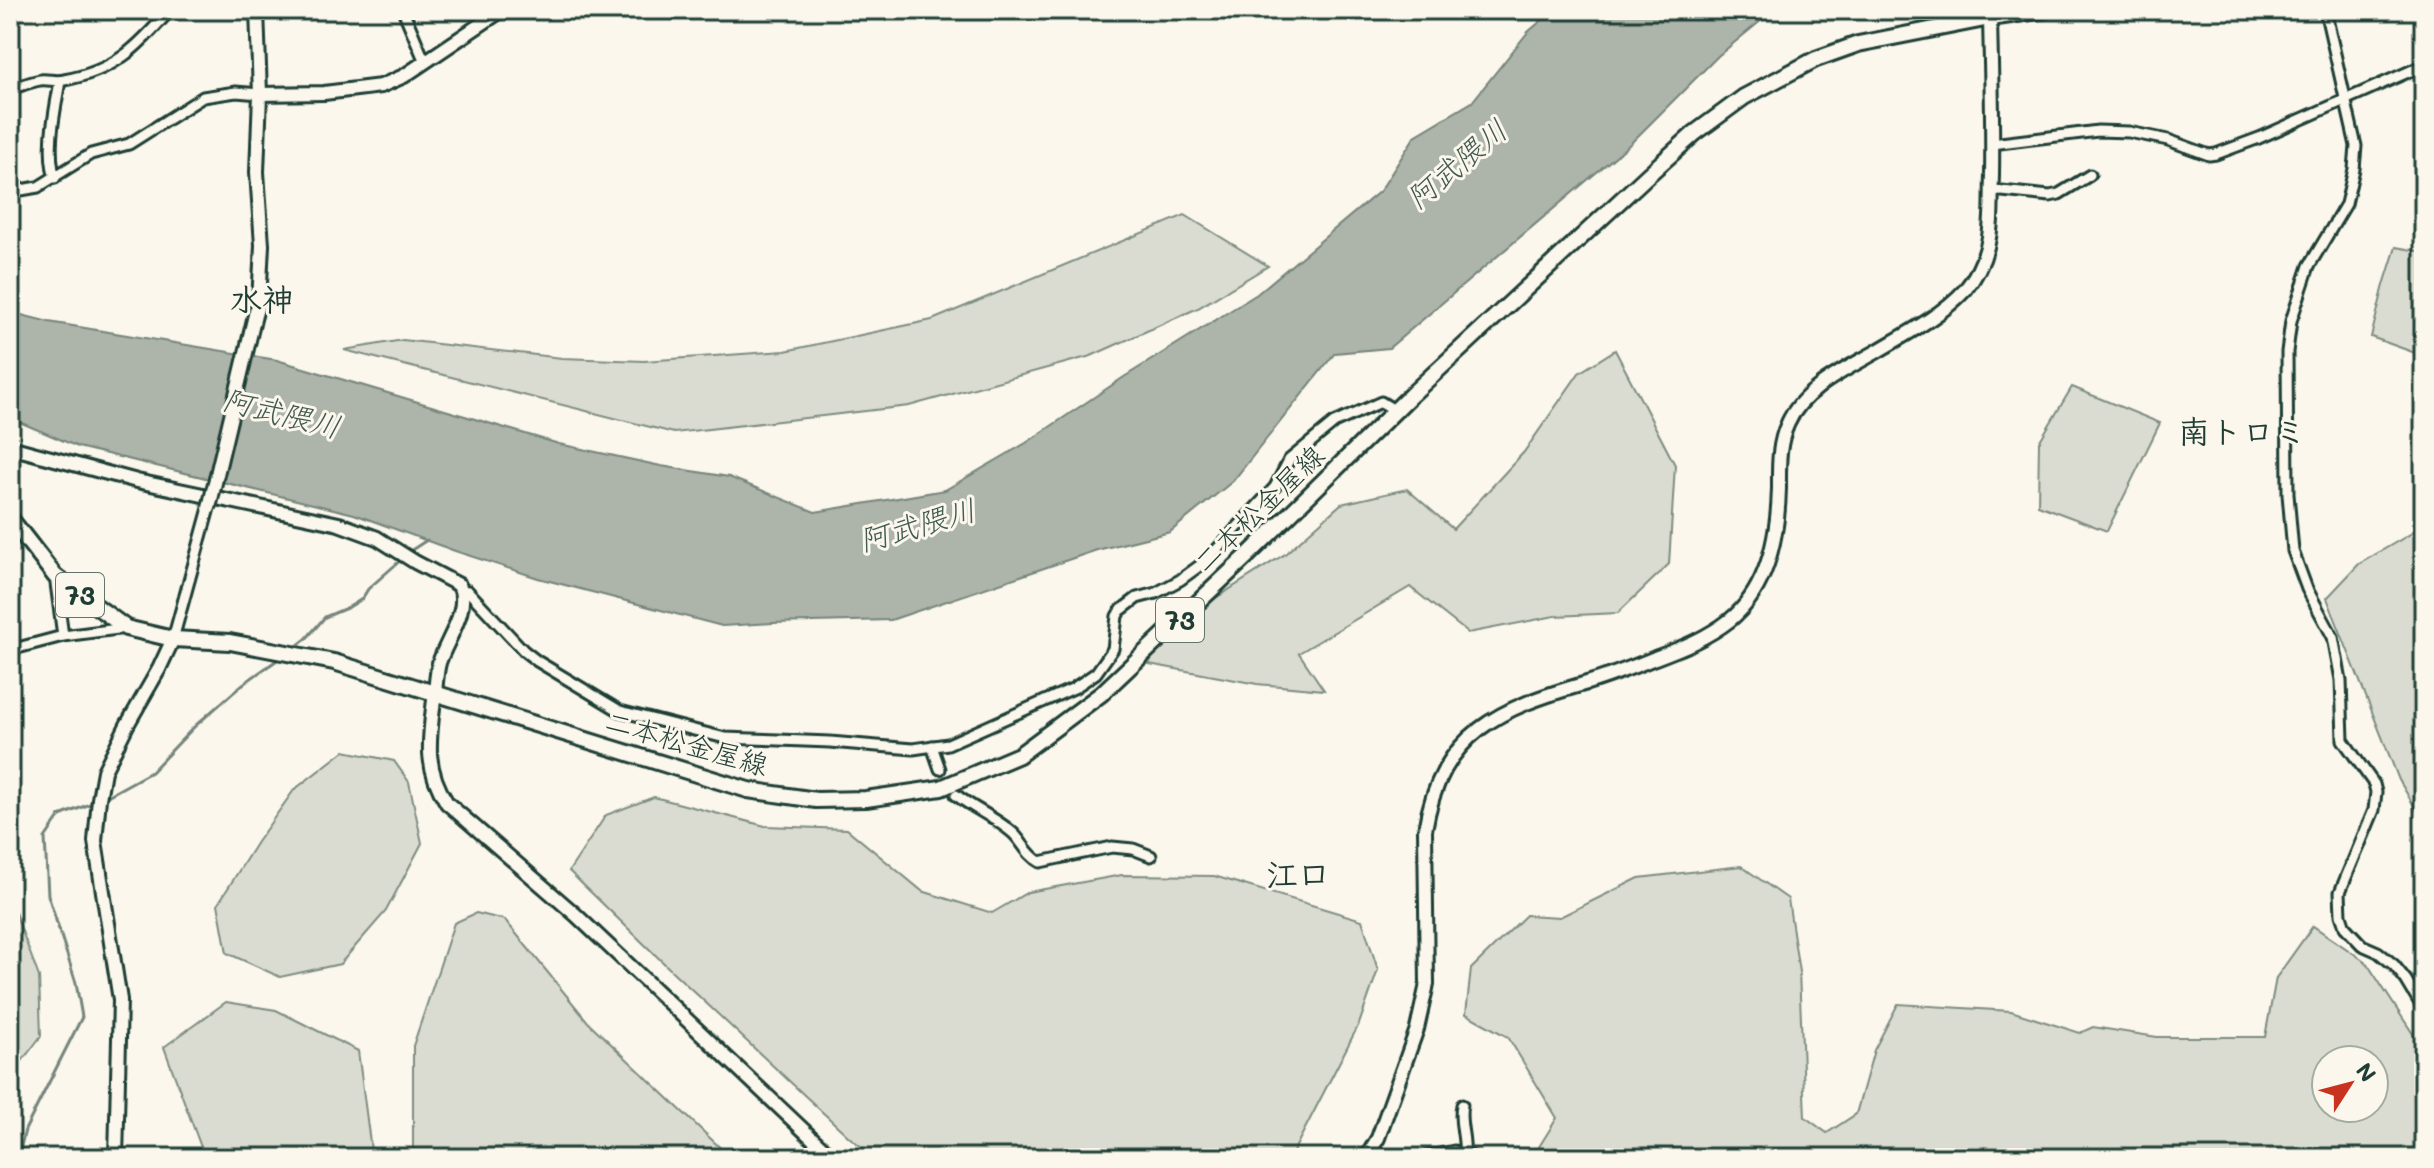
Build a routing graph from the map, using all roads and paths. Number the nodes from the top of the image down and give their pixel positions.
1 (170, 10) edge
2 (257, 10) edge
3 (403, 10) edge
4 (502, 10) edge
5 (2045, 10) edge
6 (2325, 10) edge
7 (1990, 18) junction
8 (425, 62) junction
9 (2424, 65) edge
10 (60, 81) junction
11 (10, 89) edge
12 (260, 94) junction
13 (2345, 100) junction
14 (1992, 144) junction
15 (2090, 175) dead end
16 (55, 178) junction
17 (1992, 190) junction
18 (10, 192) edge
19 (1396, 411) junction
20 (10, 447) edge
21 (209, 508) joint
22 (10, 518) edge
23 (55, 576) junction
24 (461, 590) junction
25 (126, 628) junction
26 (63, 636) junction
27 (173, 639) junction
28 (10, 650) edge
29 (435, 692) junction
30 (932, 746) junction
31 (940, 769) dead end
32 (956, 795) dead end
33 (1151, 856) dead end
34 (2424, 1010) edge
35 (1462, 1105) dead end
36 (1464, 1153) junction
37 (116, 1158) edge
38 (833, 1158) edge
39 (1366, 1158) edge
40 (1418, 1158) edge
41 (1477, 1158) edge

1 - 10 street
2 - 12 street
3 - 8 street
4 - 8 street
5 - 7 main road, 二本松金屋線 / 73
6 - 13 street
7 - 14 street
7 - 19 main road, 二本松金屋線 / 73
8 - 12 street
9 - 13 street
10 - 11 street
10 - 16 street
12 - 16 street
12 - 21 street, bridge
13 - 14 street
13 - 34 street
14 - 17 street
15 - 17 street
16 - 18 street
17 - 39 street
19 - 29 main road, 二本松金屋線 / 73
19 - 30 street
20 - 24 street
21 - 27 street
22 - 23 main road, 二本松金屋線 / 73
23 - 25 main road, 二本松金屋線 / 73
23 - 26 street
24 - 29 street
24 - 30 street
25 - 26 street
25 - 27 main road, 二本松金屋線 / 73
26 - 28 street
27 - 29 main road, 二本松金屋線 / 73
27 - 37 street
29 - 38 street
30 - 31 street
32 - 33 street
35 - 36 street
36 - 40 street
36 - 41 street

